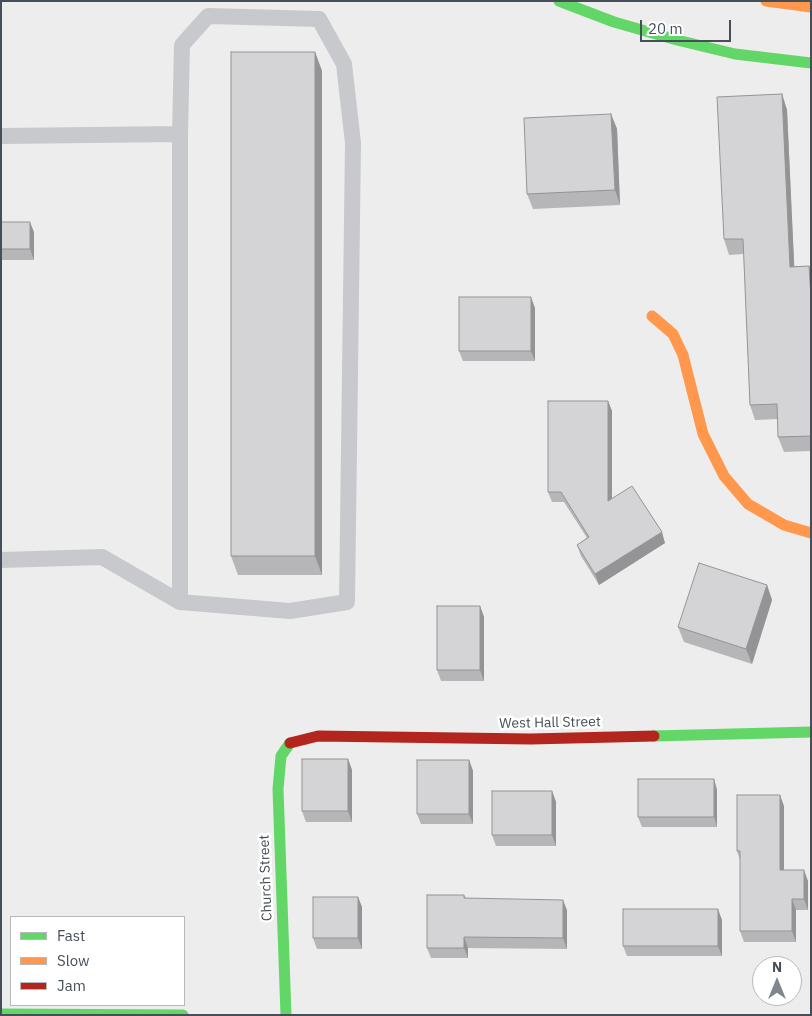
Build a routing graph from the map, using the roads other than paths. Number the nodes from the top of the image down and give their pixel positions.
1 (559, 1) edge
2 (766, 1) edge
3 (811, 8) edge
4 (811, 63) edge
5 (180, 134) junction
6 (1, 136) edge
7 (652, 316) dead end
8 (811, 533) edge
9 (1, 560) edge
10 (180, 602) junction
11 (811, 732) edge
12 (290, 742) joint
13 (1, 1014) edge
14 (183, 1015) edge
15 (286, 1015) edge

1 - 4 street
2 - 3 street
5 - 6 lane
5 - 10 lane
5 - 10 lane
7 - 8 street
9 - 10 lane
11 - 12 street, West Hall Street
12 - 15 street, Church Street
13 - 14 street

